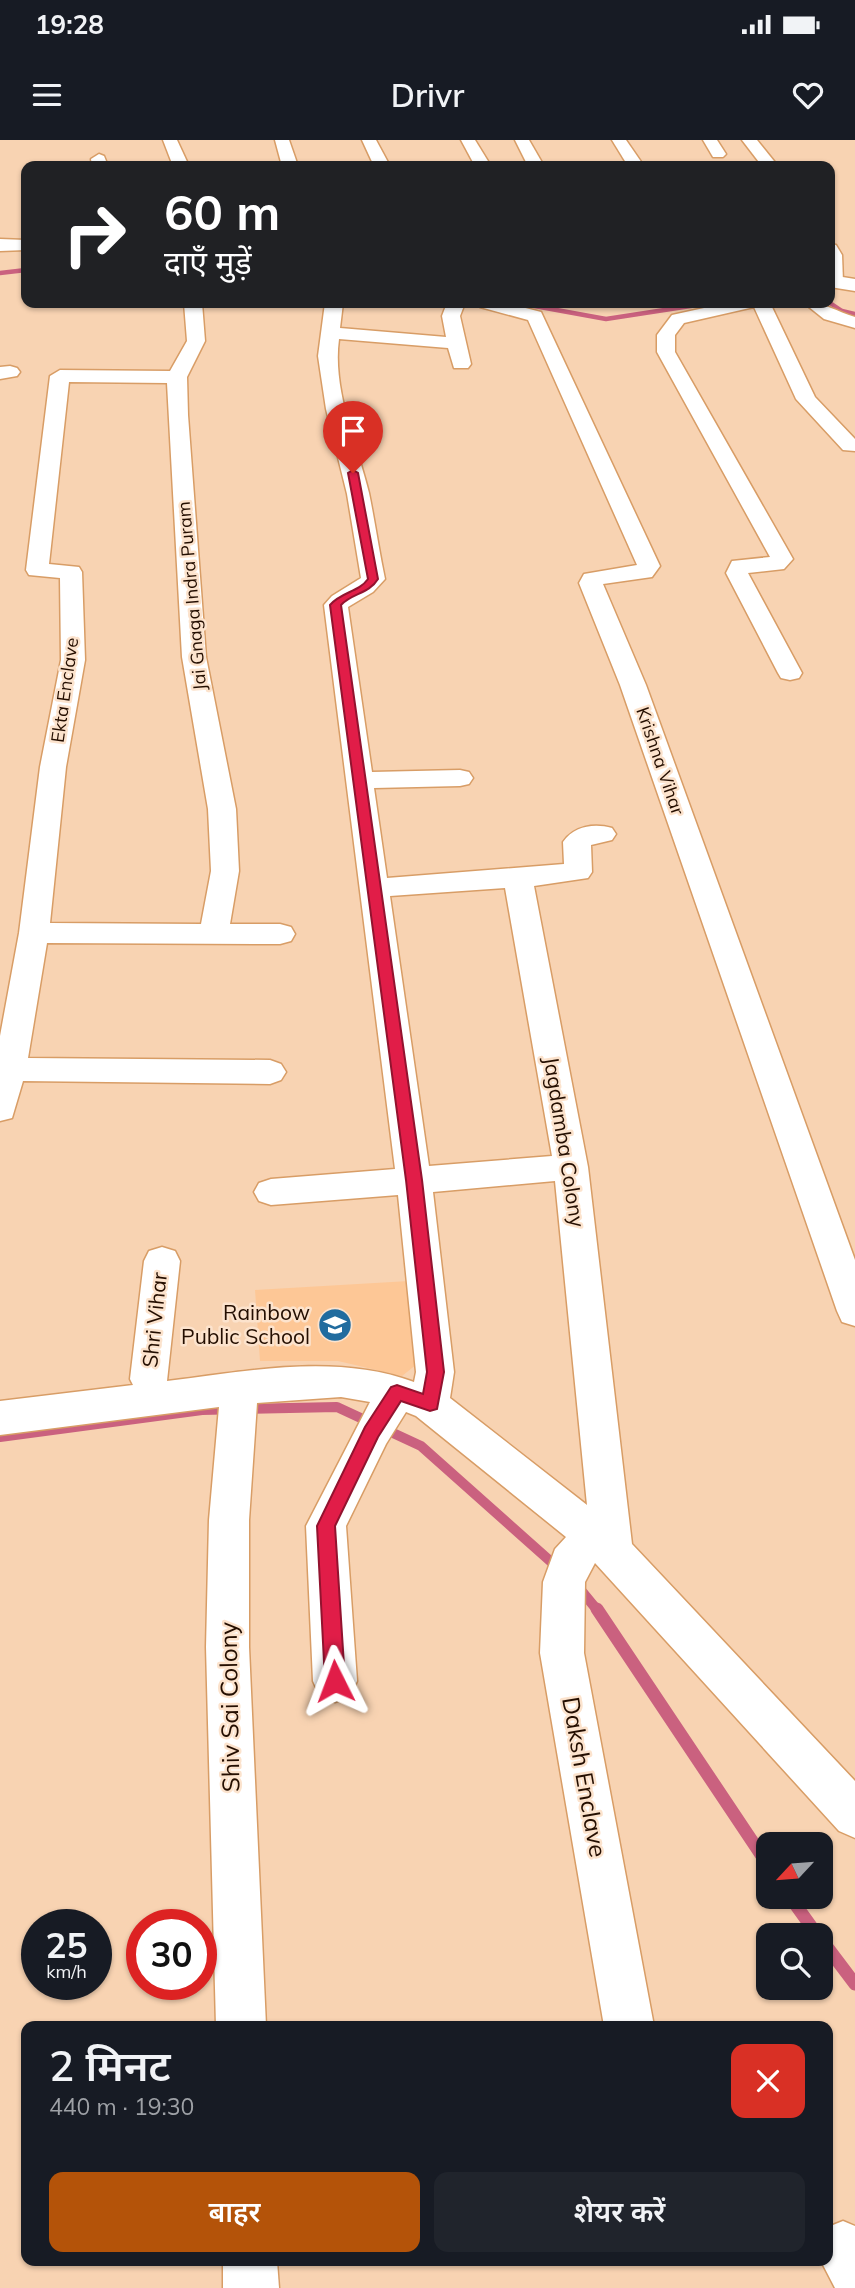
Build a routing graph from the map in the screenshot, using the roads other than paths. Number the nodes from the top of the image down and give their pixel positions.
1 (170, 140) edge
2 (282, 140) edge
3 (369, 140) edge
4 (468, 140) edge
5 (522, 140) edge
6 (619, 140) edge
7 (749, 140) edge
8 (179, 161) edge
9 (288, 161) edge
10 (380, 161) edge
11 (480, 161) edge
12 (533, 161) edge
13 (633, 161) edge
14 (766, 161) edge
15 (0, 245) edge
16 (21, 245) edge
17 (835, 282) edge
18 (855, 285) edge
19 (193, 308) edge
20 (333, 308) edge
21 (454, 308) edge
22 (505, 308) edge
23 (728, 308) edge
24 (763, 308) edge
25 (821, 308) edge
26 (855, 323) edge
27 (329, 333) junction
28 (457, 343) junction
29 (461, 364) dead end
30 (177, 377) junction
31 (850, 446) dead end
32 (790, 673) dead end
33 (460, 778) dead end
34 (359, 780) junction
35 (602, 834) dead end
36 (518, 878) junction
37 (373, 888) junction
38 (34, 933) junction
39 (214, 933) junction
40 (280, 933) dead end
41 (10, 1069) junction
42 (270, 1072) dead end
43 (0, 1109) edge
44 (571, 1167) junction
45 (414, 1180) junction
46 (271, 1192) dead end
47 (162, 1261) dead end
48 (855, 1311) edge
49 (149, 1379) junction
50 (0, 1396) edge
51 (247, 1397) junction
52 (395, 1411) junction
53 (0, 1418) edge
54 (585, 1558) junction
55 (335, 1681) dead end
56 (855, 1815) edge
57 (241, 2021) edge
58 (628, 2021) edge
59 (250, 2266) edge
60 (251, 2288) edge

1 - 8 street
2 - 9 street
3 - 10 street
4 - 11 street
5 - 12 street
6 - 13 street
7 - 14 street
15 - 16 street
17 - 18 street
19 - 30 street, Jai Gnaga Indra Puram
20 - 27 street
21 - 28 street
22 - 48 street, Krishna Vihar
23 - 32 street
24 - 31 street
25 - 26 street
27 - 28 street
27 - 34 street
28 - 29 street
30 - 38 street, Ekta Enclave
30 - 39 street, Jai Gnaga Indra Puram
33 - 34 street
34 - 37 street
35 - 36 street
36 - 37 street
36 - 44 street, Jagdamba Colony
37 - 45 street
38 - 39 street
38 - 41 street, Ekta Enclave
39 - 40 street
41 - 42 street
41 - 43 street, Ekta Enclave
44 - 45 street
44 - 54 street, Jagdamba Colony
45 - 46 street
45 - 52 street
47 - 49 street, Shri Vihar
49 - 50 street
49 - 51 street
51 - 52 street
51 - 53 street
51 - 57 street, Shiv Sai Colony
52 - 54 street
52 - 55 street
54 - 56 street
54 - 58 street, Daksh Enclave
59 - 60 street

